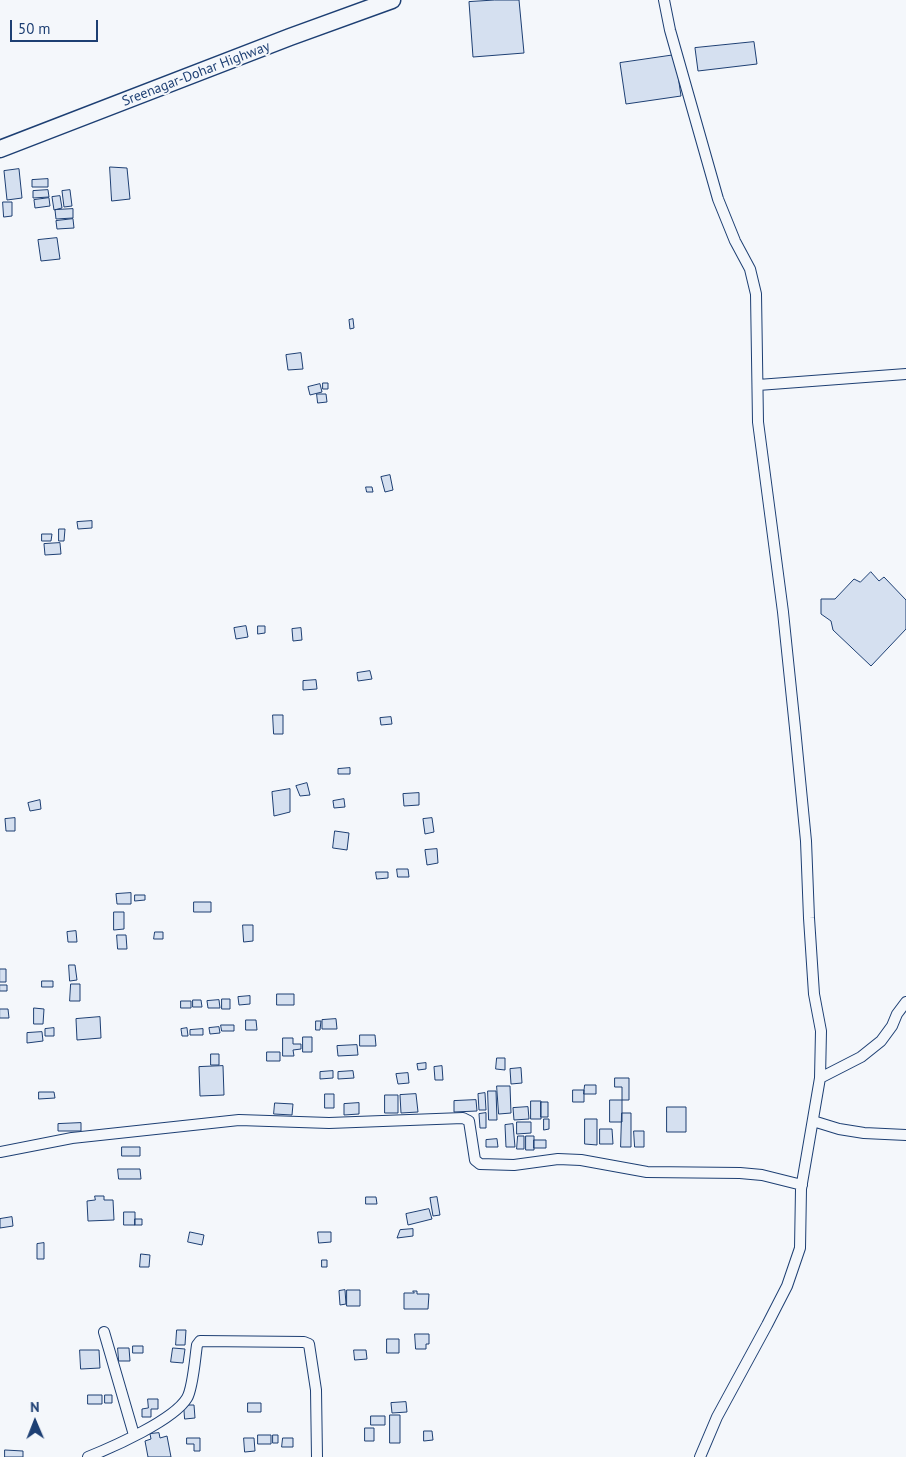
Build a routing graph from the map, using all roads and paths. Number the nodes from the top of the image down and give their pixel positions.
1 (392, 0) edge
2 (664, 0) edge
3 (0, 149) edge
4 (906, 374) edge
5 (758, 385) junction
6 (906, 1002) edge
7 (820, 1078) junction
8 (813, 1121) junction
9 (906, 1135) edge
10 (0, 1152) edge
11 (802, 1185) junction
12 (104, 1332) dead end
13 (134, 1435) junction
14 (88, 1457) edge
15 (318, 1457) edge
16 (700, 1457) edge

1 - 3 main road, Sreenagar-Dohar Highway
2 - 5 street
4 - 5 street
5 - 7 street
6 - 7 street
7 - 8 street
8 - 9 street
8 - 11 street
10 - 11 street
11 - 16 street
12 - 13 street
13 - 14 street
13 - 15 street

